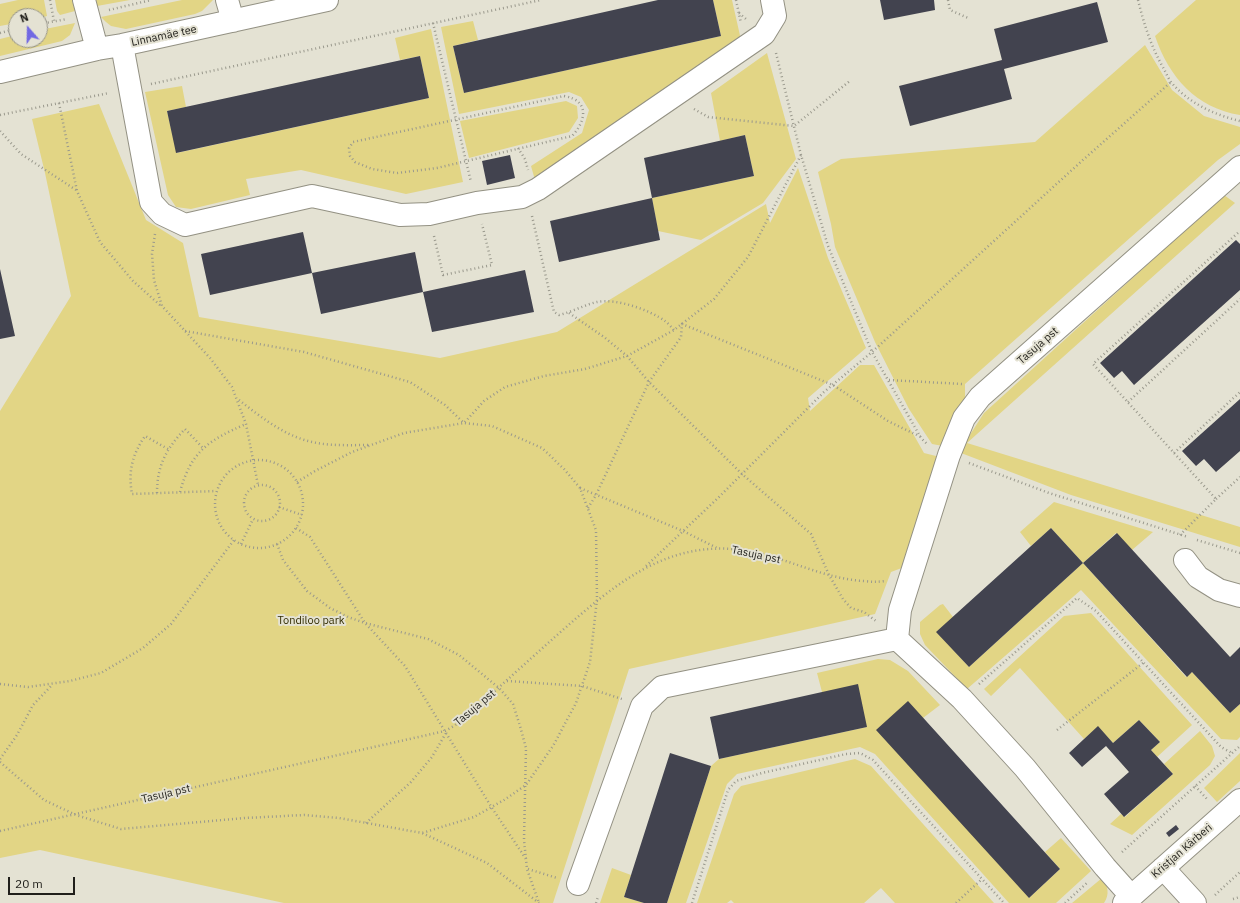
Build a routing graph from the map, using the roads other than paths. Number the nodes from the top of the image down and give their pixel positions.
1 (84, 0) edge
2 (227, 0) edge
3 (328, 0) edge
4 (772, 0) edge
5 (233, 21) junction
6 (122, 45) junction
7 (97, 50) junction
8 (0, 72) edge
9 (1240, 167) edge
10 (1185, 560) road end
11 (1240, 596) edge
12 (896, 639) junction
13 (1240, 800) edge
14 (1163, 868) junction
15 (578, 884) dead end
16 (1128, 899) edge
17 (1203, 901) edge

1 - 7 street
2 - 5 street
3 - 5 street, Linnamäe tee
4 - 6 street
5 - 6 street, Linnamäe tee
6 - 7 street, Linnamäe tee
7 - 8 street, Linnamäe tee
9 - 12 street, Tasuja pst
10 - 11 street
12 - 15 street
12 - 16 street
13 - 14 street, Kristjan Kärberi
14 - 16 street, Kristjan Kärberi
14 - 17 street

